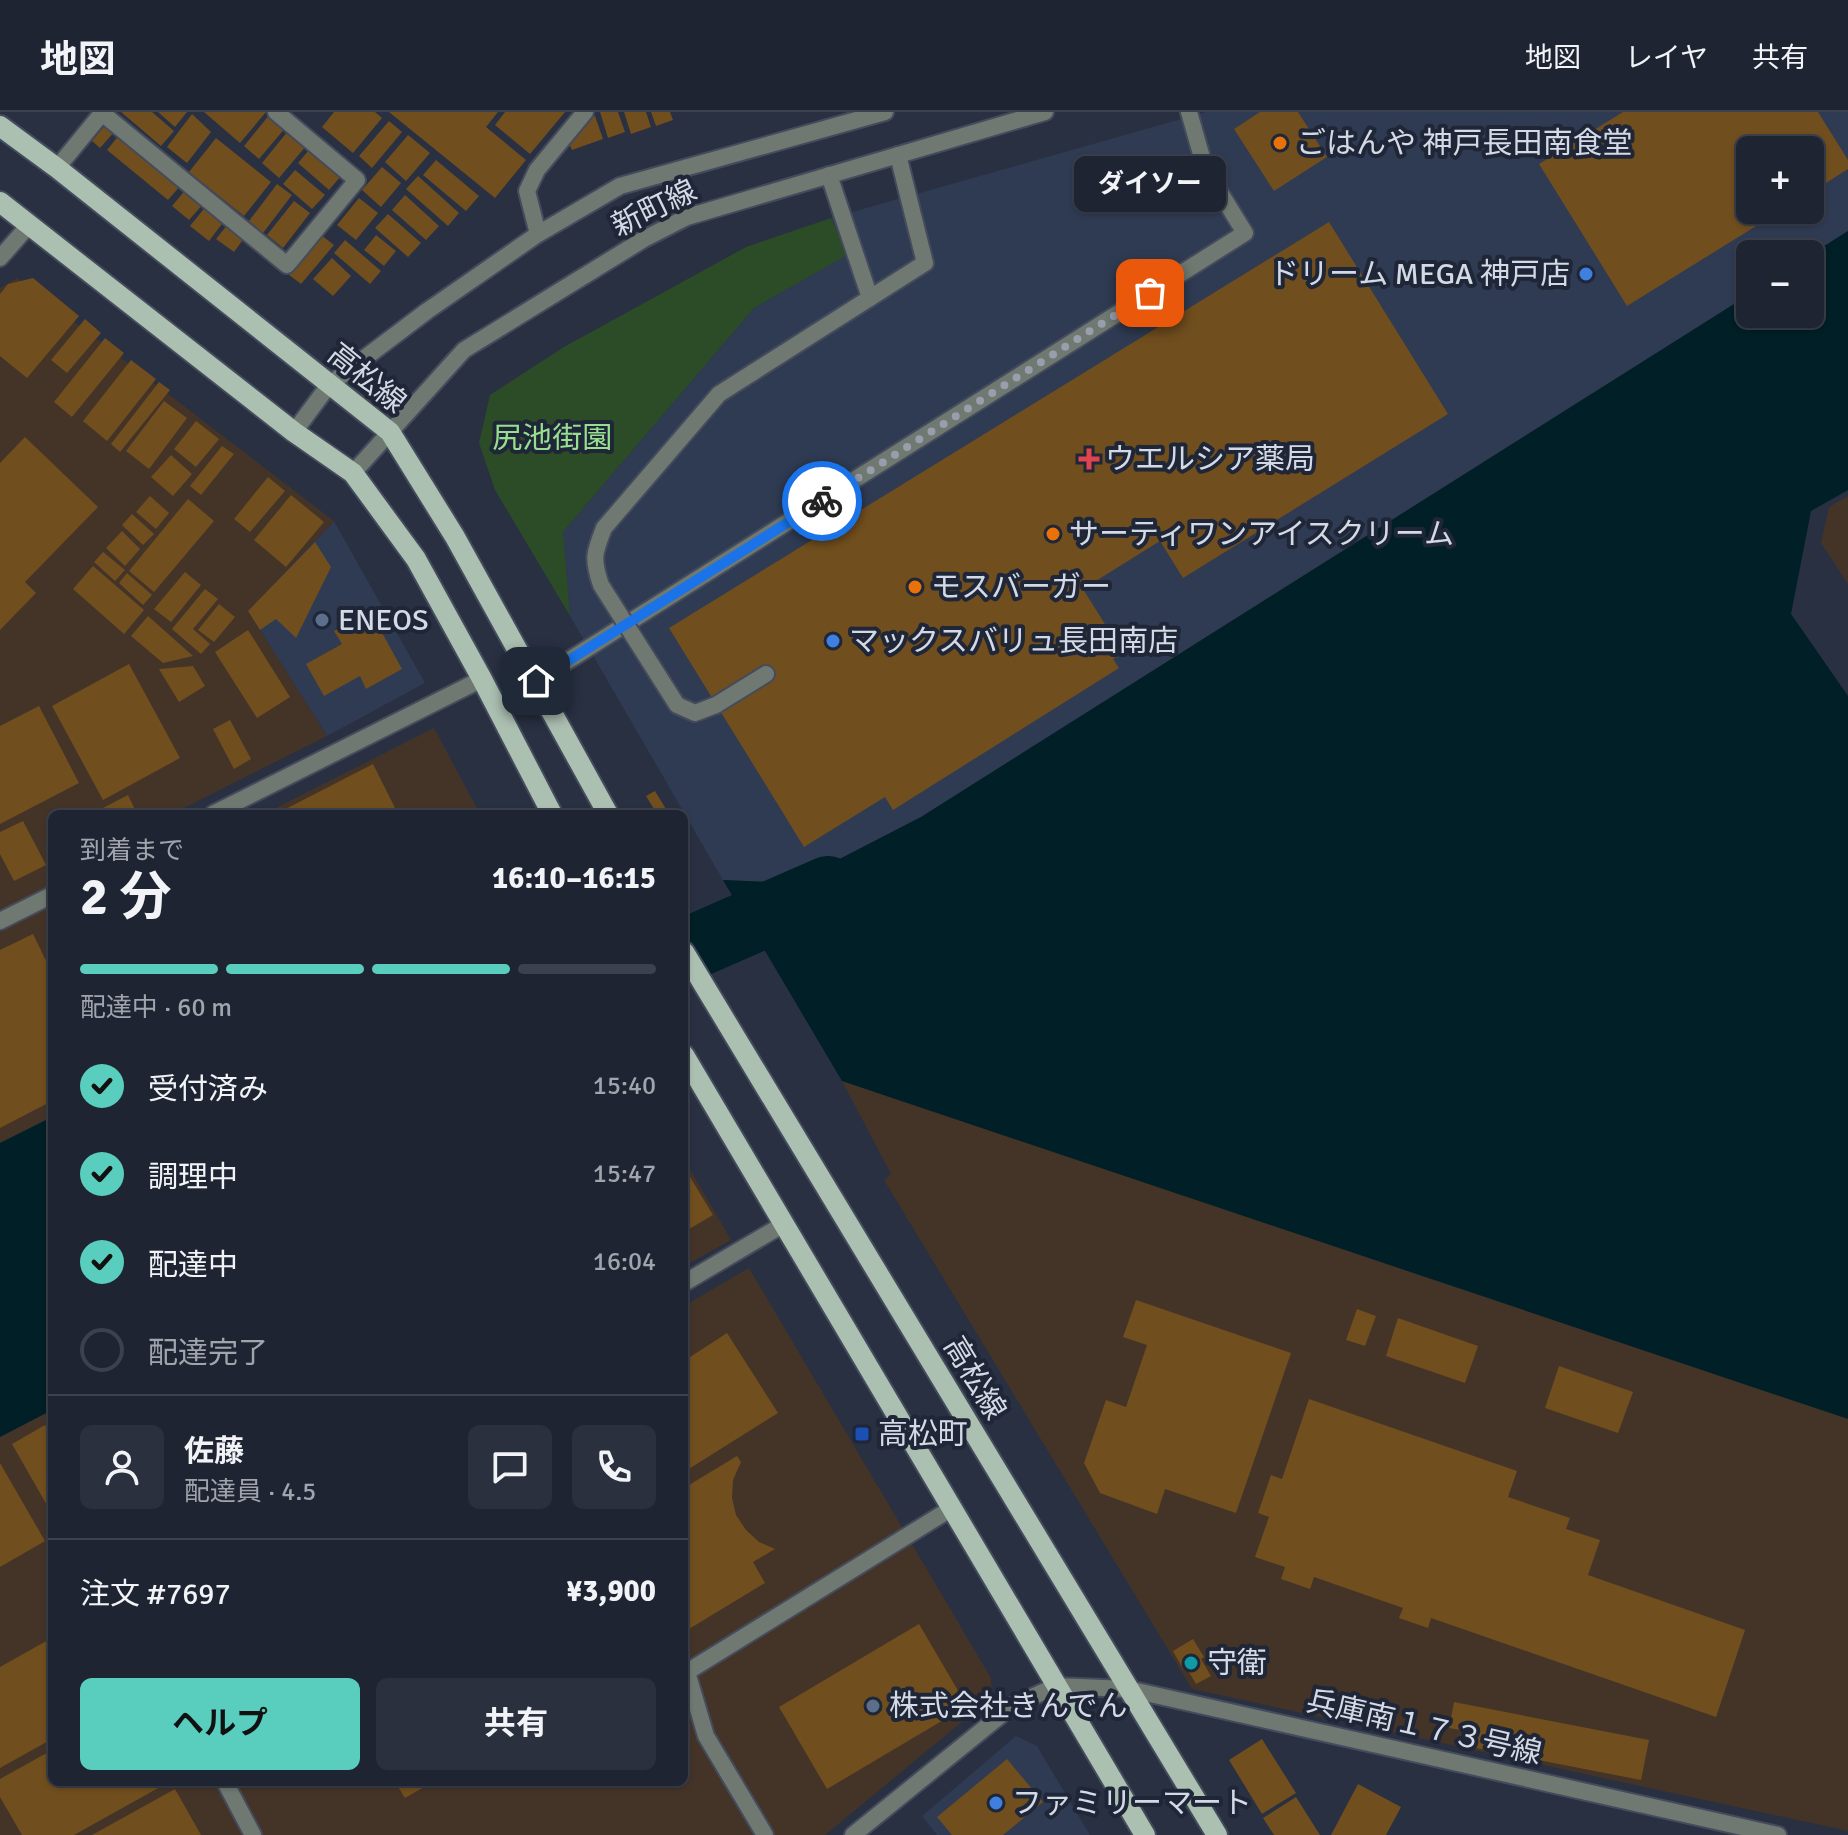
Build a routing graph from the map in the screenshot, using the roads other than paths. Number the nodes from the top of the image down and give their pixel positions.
1 (103, 112) edge
2 (276, 112) edge
3 (585, 112) edge
4 (885, 112) edge
5 (1045, 112) edge
6 (1189, 112) edge
7 (831, 119) edge
8 (0, 126) edge
9 (898, 155) junction
10 (57, 168) junction
11 (829, 175) junction
12 (0, 202) edge
13 (30, 224) junction
14 (538, 234) junction
15 (0, 258) edge
16 (870, 298) junction
17 (329, 385) junction
18 (294, 432) junction
19 (390, 432) junction
20 (353, 473) junction
21 (766, 674) dead end
22 (482, 679) junction
23 (536, 681) junction
24 (221, 810) edge
25 (550, 810) edge
26 (606, 810) edge
27 (48, 897) edge
28 (0, 921) edge
29 (688, 959) edge
30 (688, 1062) edge
31 (784, 1224) junction
32 (688, 1281) edge
33 (952, 1508) junction
34 (688, 1671) edge
35 (688, 1675) edge
36 (1056, 1686) junction
37 (1128, 1689) junction
38 (227, 1786) edge
39 (253, 1835) edge
40 (765, 1835) edge
41 (853, 1835) edge
42 (1145, 1835) edge
43 (1217, 1835) edge
44 (1774, 1835) edge

1 - 2 street
1 - 10 street
3 - 14 street
4 - 7 street, 新町線
5 - 9 street, 新町線
6 - 23 street
7 - 14 street, 新町線
8 - 10 main road, 高松線
9 - 11 street, 新町線
9 - 16 street
10 - 17 main road, 高松線
11 - 16 street
11 - 19 street, 新町線
12 - 13 main road
13 - 15 street
13 - 18 main road
14 - 17 street, 新町線
16 - 21 street, bridge
17 - 18 street, 新町線
17 - 19 main road, 高松線
18 - 20 main road
19 - 20 street, 新町線
19 - 23 main road, 高松線
20 - 22 main road
22 - 24 street
22 - 25 main road
23 - 26 main road, 高松線
27 - 28 street
29 - 37 main road, 高松線
30 - 31 main road
31 - 32 street
31 - 33 main road
33 - 34 street
33 - 36 main road
35 - 40 street
36 - 37 street, 兵庫南１７３号線
36 - 41 street
36 - 42 main road
37 - 43 main road, 高松線
37 - 44 street, 兵庫南１７３号線
38 - 39 street

